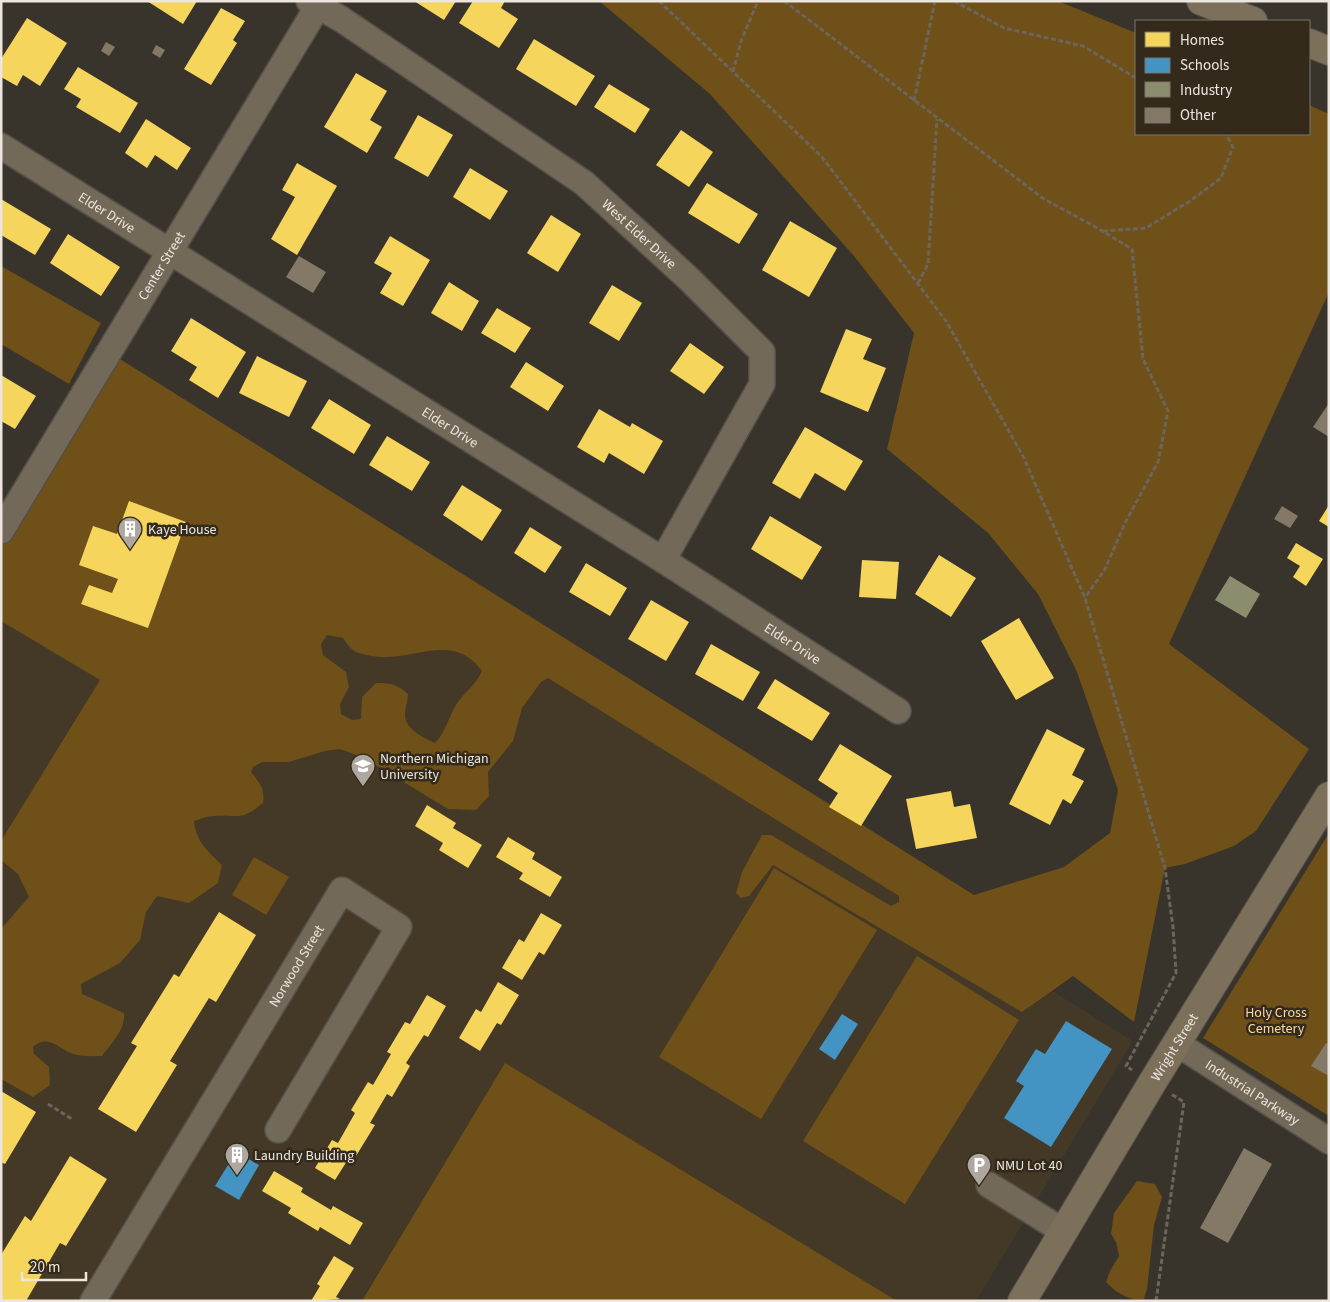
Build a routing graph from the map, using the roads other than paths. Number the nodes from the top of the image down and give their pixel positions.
1 (1201, 1) edge
2 (316, 3) edge
3 (1249, 20) edge
4 (1310, 43) edge
5 (1329, 51) edge
6 (1, 146) edge
7 (172, 252) junction
8 (9, 502) edge
9 (1, 531) edge
10 (663, 560) junction
11 (898, 711) dead end
12 (1329, 796) edge
13 (1176, 1044) junction
14 (278, 1130) dead end
15 (1329, 1141) edge
16 (989, 1185) dead end
17 (1063, 1231) junction
18 (93, 1301) edge
19 (1022, 1301) edge

1 - 3 main road
2 - 7 street, Center Street
2 - 10 street, West Elder Drive
4 - 5 main road
6 - 7 street, Elder Drive
7 - 8 street, Center Street
7 - 10 street, Elder Drive
8 - 9 street, Center Street
10 - 11 street, Elder Drive
12 - 13 main road, Wright Street
13 - 15 street, Industrial Parkway
13 - 17 main road, Wright Street
14 - 18 street, Norwood Street
16 - 17 street
17 - 19 main road, Wright Street

